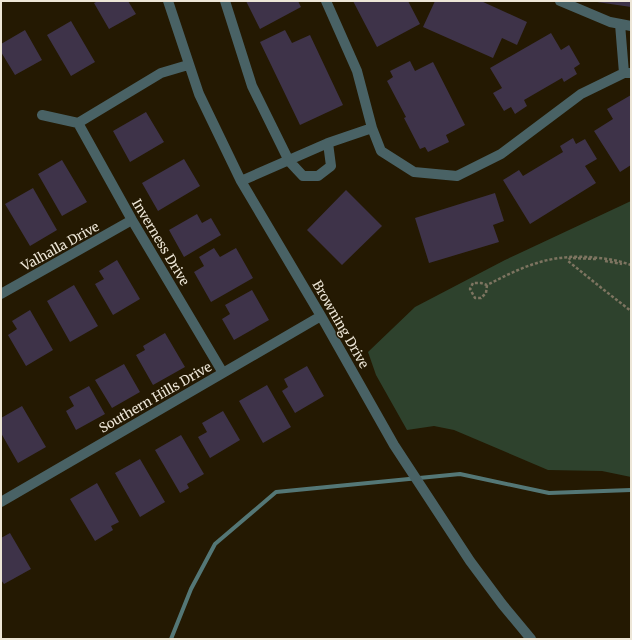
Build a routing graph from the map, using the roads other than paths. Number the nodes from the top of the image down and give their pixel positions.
1 (168, 1) edge
2 (225, 1) edge
3 (326, 1) edge
4 (560, 1) edge
5 (581, 5) edge
6 (620, 24) junction
7 (631, 26) edge
8 (188, 65) junction
9 (628, 73) edge
10 (42, 115) dead end
11 (78, 123) junction
12 (372, 128) junction
13 (328, 143) junction
14 (289, 161) junction
15 (242, 182) junction
16 (132, 220) junction
17 (1, 294) edge
18 (321, 316) junction
19 (223, 373) junction
20 (1, 502) edge
21 (531, 639) edge

1 - 8 street, Browning Drive
2 - 14 street
3 - 12 street
4 - 5 street
5 - 6 street
6 - 7 street
6 - 9 street
8 - 11 street
8 - 15 street, Browning Drive
9 - 12 street
10 - 11 street
11 - 16 street, Inverness Drive
12 - 13 street
13 - 14 street
13 - 14 street
14 - 15 street
15 - 18 street, Browning Drive
16 - 17 street, Valhalla Drive
16 - 19 street, Inverness Drive
18 - 19 street, Southern Hills Drive
18 - 21 street, Browning Drive
19 - 20 street, Southern Hills Drive

